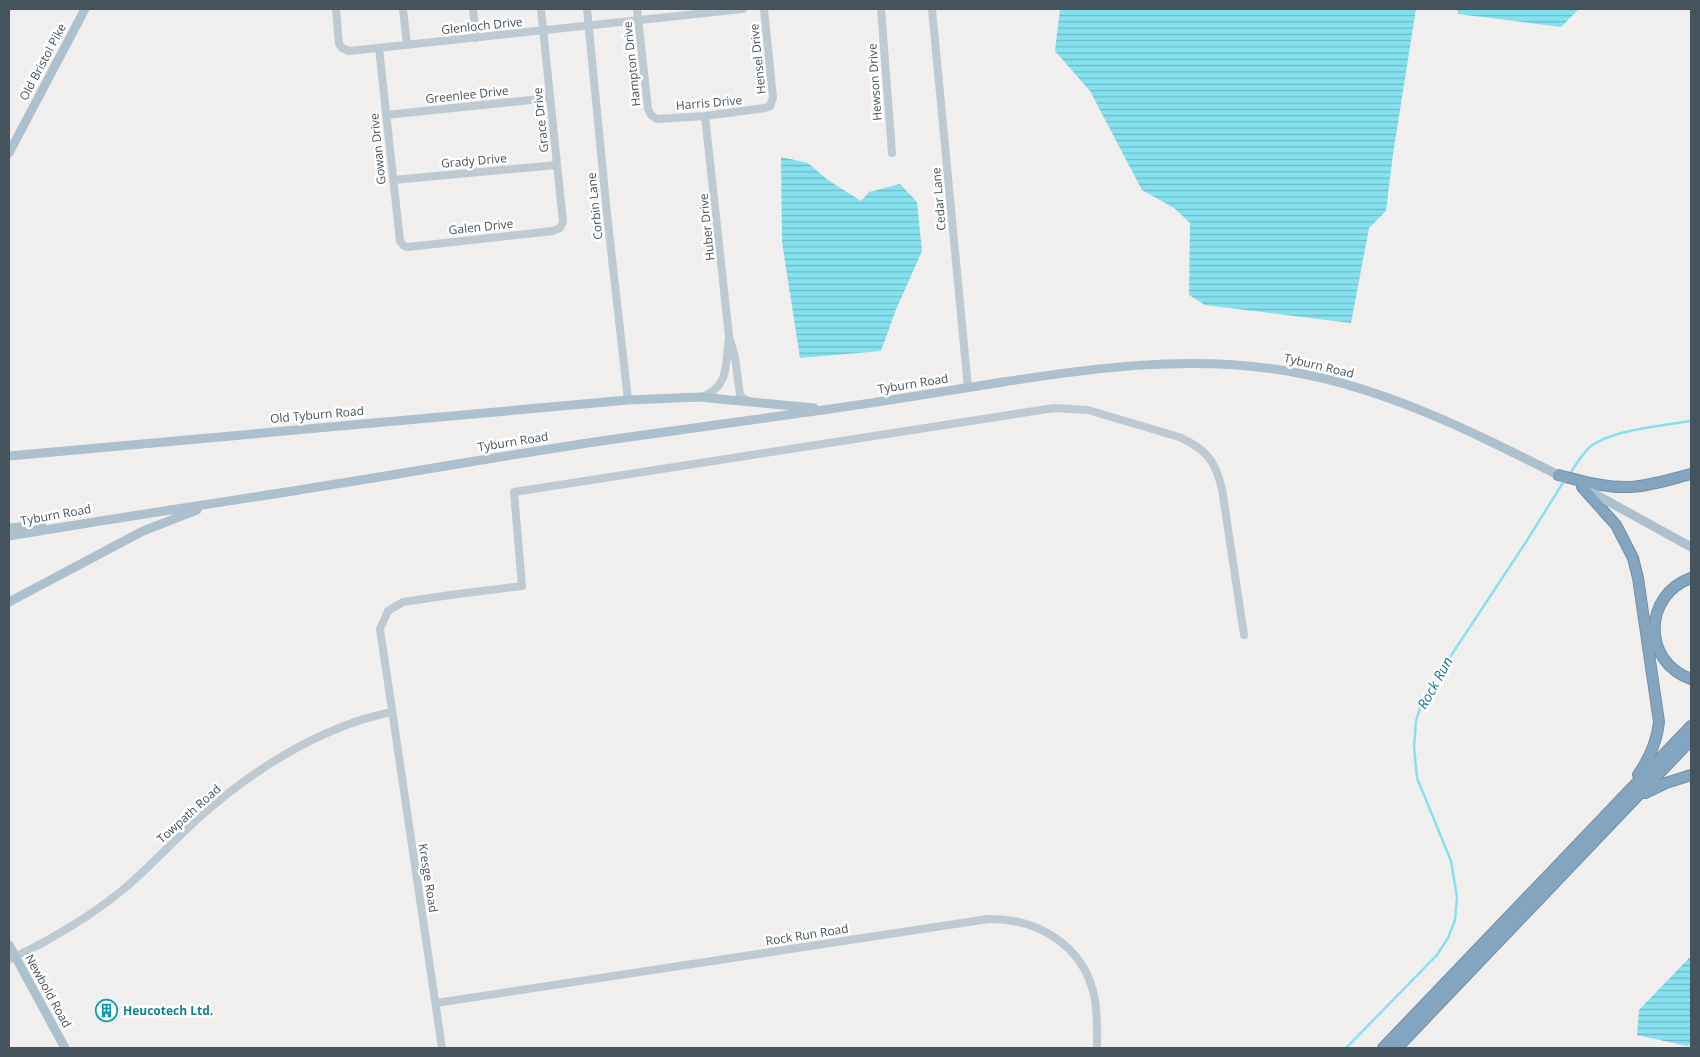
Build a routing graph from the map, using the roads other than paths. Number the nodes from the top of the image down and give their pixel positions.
1 (86, 9) edge
2 (336, 9) edge
3 (403, 9) edge
4 (473, 9) edge
5 (541, 9) edge
6 (587, 9) edge
7 (637, 9) edge
8 (743, 9) edge
9 (764, 9) edge
10 (882, 9) edge
11 (932, 9) edge
12 (708, 11) edge
13 (638, 20) junction
14 (589, 26) junction
15 (543, 30) junction
16 (476, 38) junction
17 (407, 45) junction
18 (379, 48) junction
19 (550, 98) junction
20 (770, 106) joint
21 (386, 115) junction
22 (651, 115) joint
23 (705, 116) junction
24 (9, 153) edge
25 (892, 153) dead end
26 (557, 165) junction
27 (393, 180) junction
28 (560, 228) joint
29 (404, 246) joint
30 (729, 336) junction
31 (968, 388) junction
32 (700, 398) junction
33 (628, 400) junction
34 (750, 402) junction
35 (829, 410) junction
36 (9, 456) edge
37 (1691, 474) edge
38 (1558, 475) joint
39 (1584, 485) junction
40 (218, 503) junction
41 (107, 519) junction
42 (9, 528) edge
43 (9, 536) edge
44 (1691, 547) edge
45 (1691, 578) edge
46 (9, 602) edge
47 (1244, 635) dead end
48 (1691, 679) edge
49 (391, 712) junction
50 (1691, 726) edge
51 (1691, 740) edge
52 (1691, 776) edge
53 (1622, 799) junction
54 (1635, 799) junction
55 (9, 945) edge
56 (12, 958) edge
57 (436, 1003) junction
58 (65, 1048) edge
59 (442, 1048) edge
60 (1097, 1048) edge
61 (1383, 1048) edge
62 (1397, 1048) edge

1 - 24 main road, Old Bristol Pike
2 - 18 street, Glenloch Drive
3 - 17 street
4 - 16 street
5 - 15 street, Grace Drive
6 - 14 street, Corbin Lane
7 - 13 street, Hampton Drive
8 - 12 street, Glenloch Drive
9 - 20 street, Hensel Drive
10 - 25 street, Hewson Drive
11 - 31 street, Cedar Lane
12 - 13 street, Glenloch Drive
13 - 14 street, Glenloch Drive
13 - 22 street, Hampton Drive
14 - 15 street, Glenloch Drive
14 - 33 street, Corbin Lane
15 - 16 street, Glenloch Drive
15 - 19 street, Grace Drive
16 - 17 street, Glenloch Drive
17 - 18 street, Glenloch Drive
18 - 21 street, Gowan Drive
19 - 21 street, Greenlee Drive
19 - 26 street, Grace Drive
20 - 23 street, Harris Drive
21 - 27 street, Gowan Drive
22 - 23 street, Harris Drive
23 - 30 street, Huber Drive
26 - 27 street, Grady Drive
26 - 28 street, Grace Drive
27 - 29 street, Gowan Drive
28 - 29 street, Galen Drive
30 - 32 street, Huber Drive
30 - 34 street, Huber Drive
31 - 35 main road, Tyburn Road
31 - 38 main road, Tyburn Road
32 - 33 main road, Old Tyburn Road
32 - 34 main road, Old Tyburn Road
33 - 36 main road, Old Tyburn Road
34 - 35 main road, Old Tyburn Road
35 - 40 main road, Tyburn Road
37 - 39 highway
38 - 39 highway
39 - 44 main road
39 - 53 highway
40 - 41 main road, Tyburn Road
40 - 46 main road
41 - 42 main road, Tyburn Road
41 - 43 main road, Tyburn Road
45 - 48 highway
47 - 49 street, Kresge Road
49 - 56 street, Towpath Road
49 - 57 street, Kresge Road
50 - 53 highway
51 - 54 highway
52 - 54 highway
53 - 61 highway
54 - 62 highway
55 - 56 main road, Newbold Road
56 - 58 main road, Newbold Road
57 - 59 street, Kresge Road
57 - 60 street, Rock Run Road

